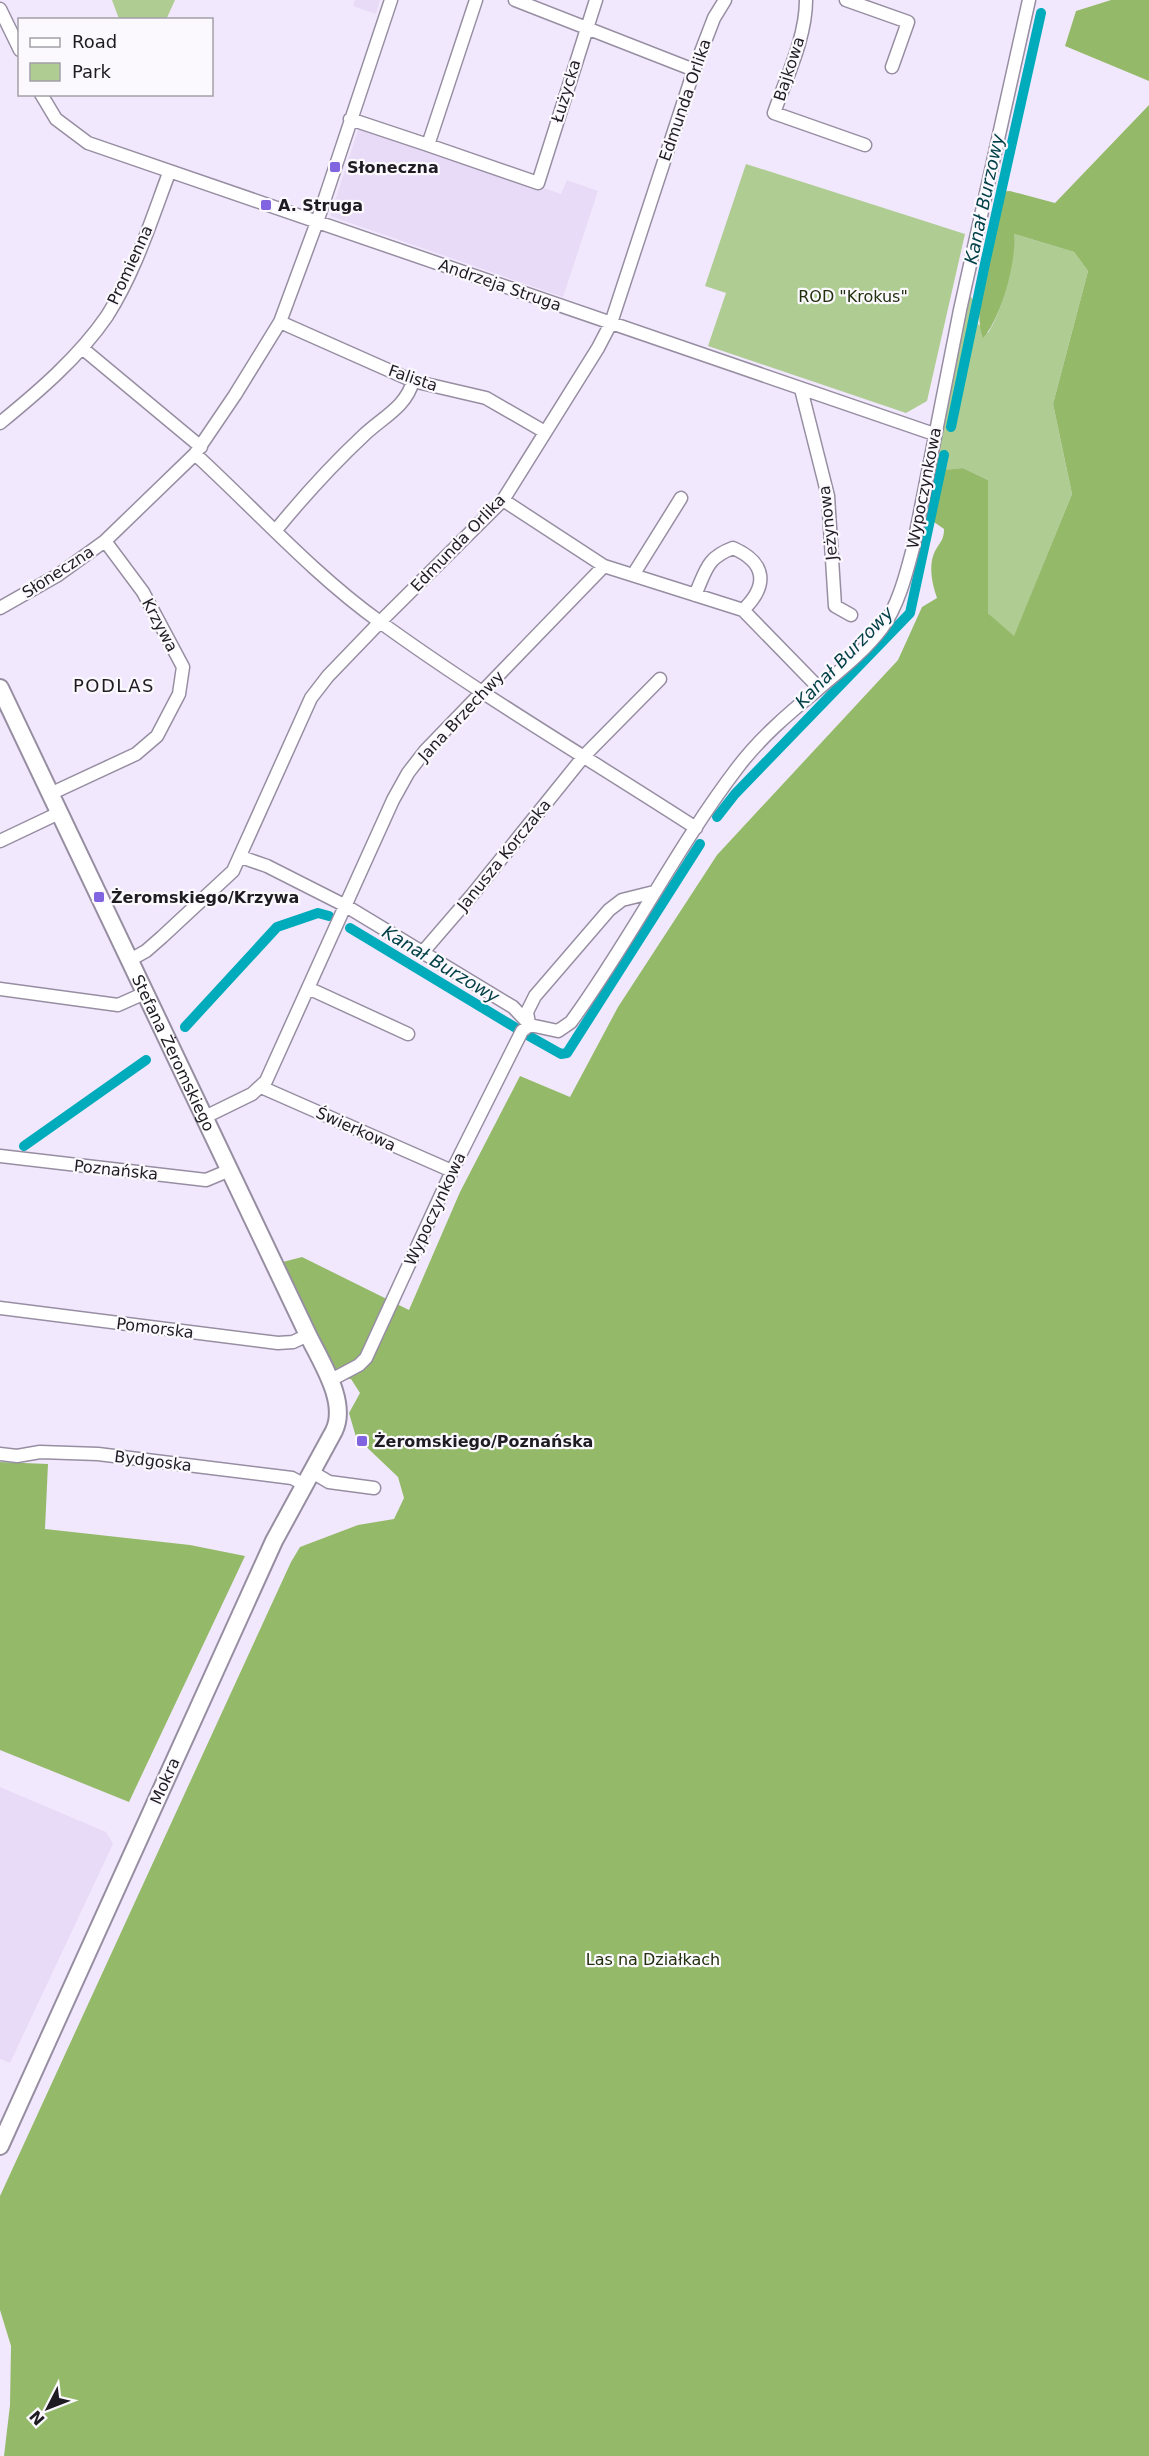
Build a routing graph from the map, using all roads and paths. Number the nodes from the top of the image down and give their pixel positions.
1 (390, 0) edge
2 (476, 0) edge
3 (515, 0) edge
4 (596, 0) edge
5 (725, 0) edge
6 (806, 0) edge
7 (846, 0) edge
8 (1029, 0) edge
9 (0, 9) edge
10 (586, 28) junction
11 (18, 46) edge
12 (892, 67) dead end
13 (694, 70) junction
14 (42, 96) edge
15 (350, 119) junction
16 (428, 145) junction
17 (865, 145) dead end
18 (169, 173) junction
19 (317, 222) junction
20 (280, 322) junction
21 (611, 323) junction
22 (82, 348) junction
23 (413, 381) junction
24 (801, 389) junction
25 (0, 423) edge
26 (545, 432) junction
27 (934, 434) junction
28 (198, 451) junction
29 (681, 498) dead end
30 (503, 500) junction
31 (276, 530) junction
32 (105, 541) junction
33 (604, 566) junction
34 (633, 575) junction
35 (695, 595) junction
36 (0, 608) edge
37 (743, 610) junction
38 (851, 615) dead end
39 (380, 622) junction
40 (660, 679) dead end
41 (0, 688) edge
42 (819, 688) junction
43 (483, 691) junction
44 (584, 756) junction
45 (50, 794) junction
46 (59, 813) junction
47 (696, 828) junction
48 (0, 841) edge
49 (241, 857) junction
50 (654, 892) junction
51 (346, 906) junction
52 (422, 953) junction
53 (130, 960) junction
54 (308, 988) junction
55 (0, 989) edge
56 (145, 993) junction
57 (530, 1025) junction
58 (408, 1034) dead end
59 (261, 1087) junction
60 (205, 1117) junction
61 (0, 1156) edge
62 (230, 1170) junction
63 (452, 1171) junction
64 (0, 1308) edge
65 (309, 1335) junction
66 (329, 1381) junction
67 (339, 1420) joint
68 (0, 1454) edge
69 (308, 1478) junction
70 (374, 1488) dead end
71 (0, 2146) edge

1 - 15 street, Słoneczna
2 - 16 street
3 - 10 street
4 - 10 street, Łużycka
5 - 13 street, Edmunda Orlika
6 - 17 street, Bajkowa
7 - 12 street
8 - 27 street, Wypoczynkowa
9 - 11 street
10 - 13 street
10 - 16 street, Łużycka
13 - 21 street, Edmunda Orlika
14 - 18 street, Andrzeja Struga
15 - 16 street
15 - 19 street, Słoneczna
18 - 19 street, Andrzeja Struga
18 - 22 street, Promienna
19 - 20 street, Słoneczna
19 - 21 street, Andrzeja Struga
20 - 23 street, Falista
20 - 28 street, Słoneczna
21 - 24 street, Andrzeja Struga
21 - 26 street, Edmunda Orlika
22 - 25 street, Promienna
22 - 28 street
23 - 26 street, Falista
23 - 31 street
24 - 27 street, Andrzeja Struga
24 - 38 street, Jeżynowa
26 - 30 street, Edmunda Orlika
27 - 42 street, Wypoczynkowa
28 - 31 street
28 - 32 street, Słoneczna
29 - 34 street
30 - 33 street
30 - 39 street, Edmunda Orlika
31 - 39 street
32 - 36 street, Słoneczna
32 - 45 street, Krzywa
33 - 34 street
33 - 43 street, Jana Brzechwy
34 - 35 street
35 - 37 street
35 - 37 street
37 - 42 street
39 - 43 street
39 - 49 street, Edmunda Orlika
40 - 44 street, Janusza Korczaka
41 - 45 street, Stefana Żeromskiego
42 - 47 street, Wypoczynkowa
43 - 44 street
43 - 51 street, Jana Brzechwy
44 - 47 street
44 - 52 street, Janusza Korczaka
45 - 46 street, Stefana Żeromskiego
46 - 48 street
46 - 53 street, Stefana Żeromskiego
47 - 50 street, Wypoczynkowa
49 - 51 street
49 - 53 street, Edmunda Orlika
50 - 57 street, Wypoczynkowa
50 - 57 street, Wypoczynkowa
51 - 52 street
51 - 54 street, Jana Brzechwy
52 - 57 street
53 - 56 street, Stefana Żeromskiego
54 - 58 street
54 - 59 street, Jana Brzechwy
55 - 56 street
56 - 60 street, Stefana Żeromskiego
57 - 63 street, Wypoczynkowa
59 - 60 street
59 - 63 street, Świerkowa
60 - 62 street, Stefana Żeromskiego
61 - 62 street, Poznańska
62 - 65 street, Stefana Żeromskiego
63 - 66 street, Wypoczynkowa
64 - 65 street, Pomorska
65 - 66 street, Stefana Żeromskiego
66 - 67 street, Stefana Żeromskiego
67 - 69 street, Mokra
68 - 69 street, Bydgoska
69 - 70 street, Bydgoska
69 - 71 street, Mokra

